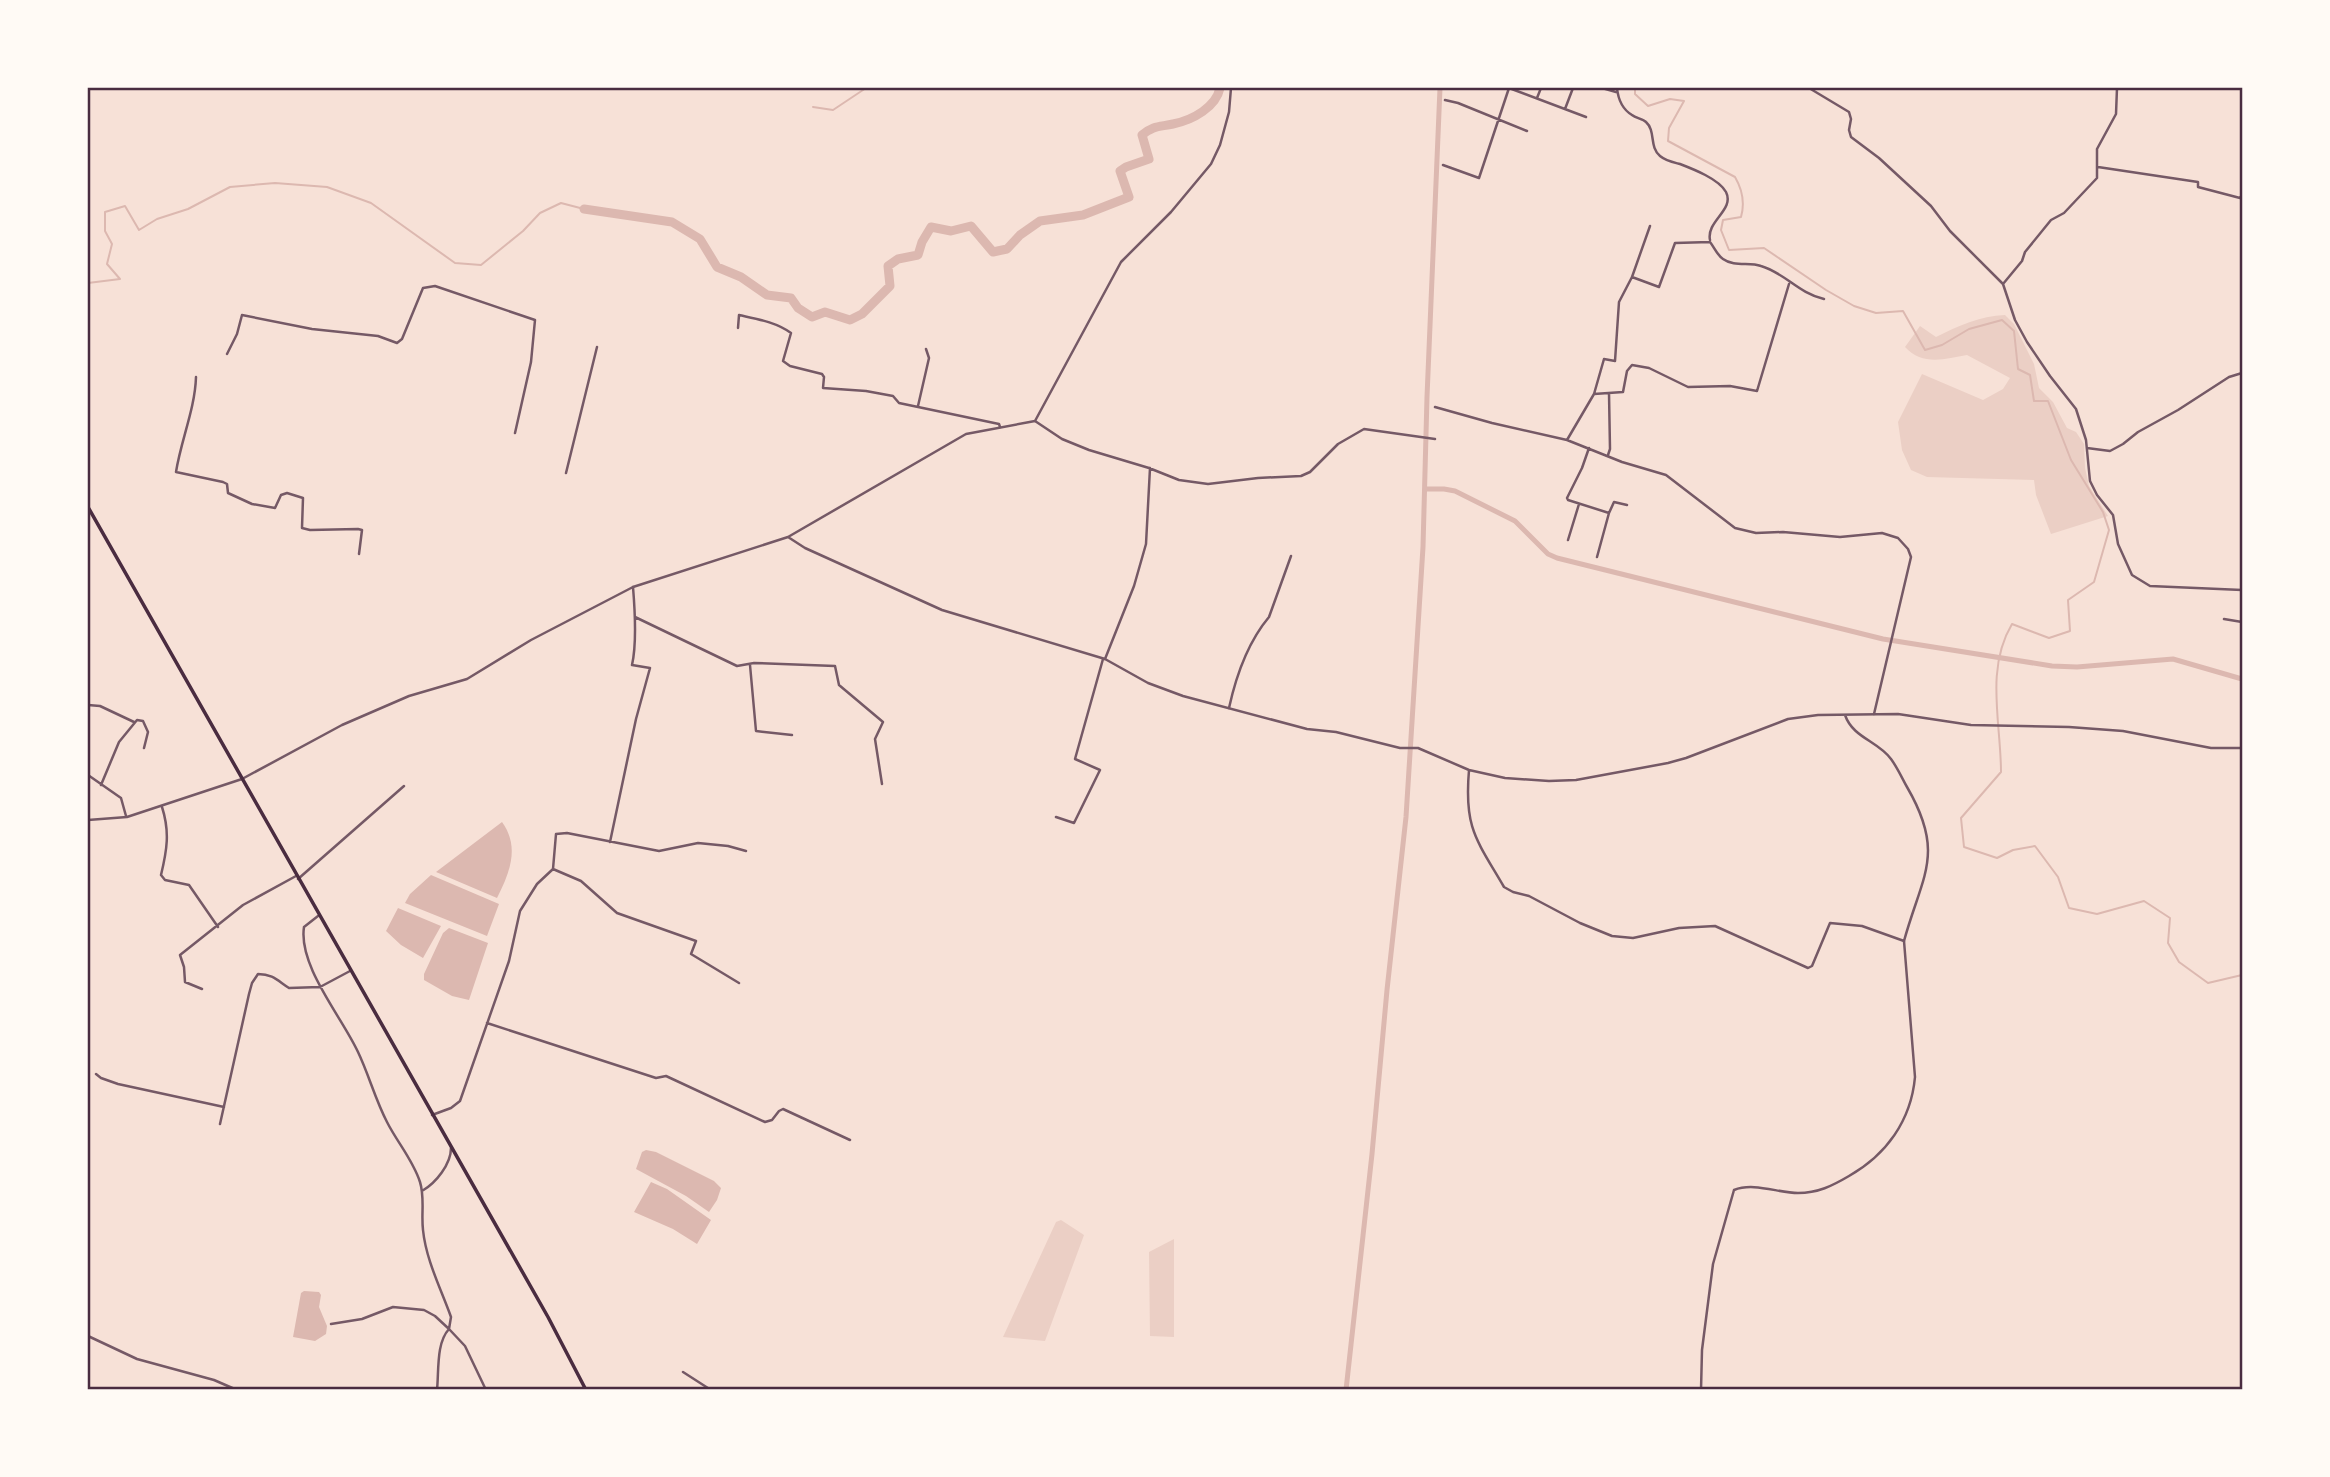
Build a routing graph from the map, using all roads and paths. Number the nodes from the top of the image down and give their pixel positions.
1 (1231, 88) edge
2 (1509, 88) edge
3 (1541, 88) edge
4 (1573, 88) edge
5 (1602, 88) edge
6 (1617, 88) edge
7 (1809, 88) edge
8 (2117, 88) edge
9 (1617, 93) junction
10 (1537, 98) junction
11 (1445, 100) dead end
12 (1565, 109) junction
13 (1586, 117) dead end
14 (1499, 119) junction
15 (1527, 131) dead end
16 (1443, 165) dead end
17 (2098, 167) junction
18 (2242, 195) edge
19 (1650, 226) dead end
20 (1710, 242) junction
21 (1632, 276) junction
22 (1789, 282) junction
23 (2003, 284) junction
24 (1824, 299) dead end
25 (738, 328) dead end
26 (597, 347) dead end
27 (926, 349) dead end
28 (227, 354) dead end
29 (2242, 373) edge
30 (196, 377) dead end
31 (1609, 393) junction
32 (1594, 394) junction
33 (918, 407) junction
34 (1435, 407) dead end
35 (1035, 421) junction
36 (1000, 427) junction
37 (515, 433) dead end
38 (1434, 439) dead end
39 (1567, 440) junction
40 (1589, 448) junction
41 (2087, 448) junction
42 (1608, 455) junction
43 (1150, 468) junction
44 (566, 473) dead end
45 (1579, 504) junction
46 (1627, 505) dead end
47 (88, 507) edge
48 (1609, 513) junction
49 (788, 537) junction
50 (1568, 540) dead end
51 (359, 554) dead end
52 (1291, 556) dead end
53 (1597, 557) dead end
54 (633, 587) junction
55 (2242, 590) edge
56 (635, 617) junction
57 (2224, 619) dead end
58 (2242, 622) edge
59 (1104, 659) junction
60 (750, 665) junction
61 (88, 705) edge
62 (1229, 708) junction
63 (1874, 714) junction
64 (1845, 715) junction
65 (134, 722) junction
66 (792, 735) dead end
67 (144, 748) dead end
68 (2242, 748) edge
69 (1469, 770) junction
70 (88, 775) edge
71 (242, 779) junction
72 (881, 784) dead end
73 (101, 785) junction
74 (404, 786) dead end
75 (162, 807) junction
76 (127, 817) junction
77 (1056, 817) dead end
78 (88, 820) edge
79 (610, 842) junction
80 (746, 851) dead end
81 (553, 869) junction
82 (297, 878) junction
83 (318, 916) junction
84 (218, 927) junction
85 (1904, 941) junction
86 (350, 971) junction
87 (739, 983) dead end
88 (320, 986) junction
89 (202, 989) dead end
90 (487, 1023) junction
91 (96, 1074) dead end
92 (224, 1107) junction
93 (432, 1115) junction
94 (220, 1124) dead end
95 (849, 1140) dead end
96 (451, 1148) junction
97 (422, 1191) junction
98 (331, 1324) dead end
99 (449, 1329) junction
100 (88, 1336) edge
101 (684, 1372) dead end
102 (236, 1390) edge
103 (437, 1390) edge
104 (486, 1390) edge
105 (586, 1390) edge
106 (711, 1390) edge
107 (1701, 1390) edge

1 - 35 street
2 - 10 street
2 - 14 street
3 - 10 street
4 - 12 street
5 - 9 street
6 - 9 street
7 - 23 street
8 - 17 street
9 - 20 street
10 - 12 street
11 - 14 street
12 - 13 street
14 - 15 street
14 - 16 street
17 - 18 street
17 - 23 street
19 - 21 street
20 - 21 street
20 - 22 street
21 - 32 street
22 - 24 street
22 - 31 street
23 - 41 street
25 - 33 street
26 - 44 street
27 - 33 street
28 - 37 street
29 - 41 street
30 - 51 street
31 - 32 street
31 - 42 street
32 - 39 street
33 - 36 street
34 - 39 street
35 - 36 street
35 - 43 street
36 - 49 street
38 - 43 street
39 - 40 street
40 - 42 street
40 - 45 street
41 - 55 street
42 - 63 street
43 - 59 street
45 - 48 street
45 - 50 street
46 - 48 street
47 - 71 highway
48 - 53 street
49 - 54 street
49 - 59 street
52 - 62 street
54 - 56 street
54 - 71 street
56 - 60 street
56 - 79 street
57 - 58 street
59 - 62 street
59 - 77 street
60 - 66 street
60 - 72 street
61 - 65 street
62 - 69 street
63 - 64 street
63 - 68 street
64 - 69 street
64 - 85 street
65 - 67 street
65 - 73 street
69 - 85 street
70 - 73 street
71 - 75 street
71 - 82 highway
73 - 76 street
74 - 82 street
75 - 76 street
75 - 84 street
76 - 78 street
79 - 80 street
79 - 81 street
81 - 87 street
81 - 90 street
82 - 83 highway
82 - 84 street
83 - 86 highway
83 - 88 street
84 - 89 street
85 - 107 street
86 - 88 street
86 - 93 highway
88 - 92 street
88 - 97 street
90 - 93 street
90 - 95 street
91 - 92 street
92 - 94 street
93 - 96 highway
96 - 97 street
96 - 105 highway
97 - 99 street
98 - 99 street
99 - 103 street
99 - 104 street
100 - 102 street
101 - 106 street

